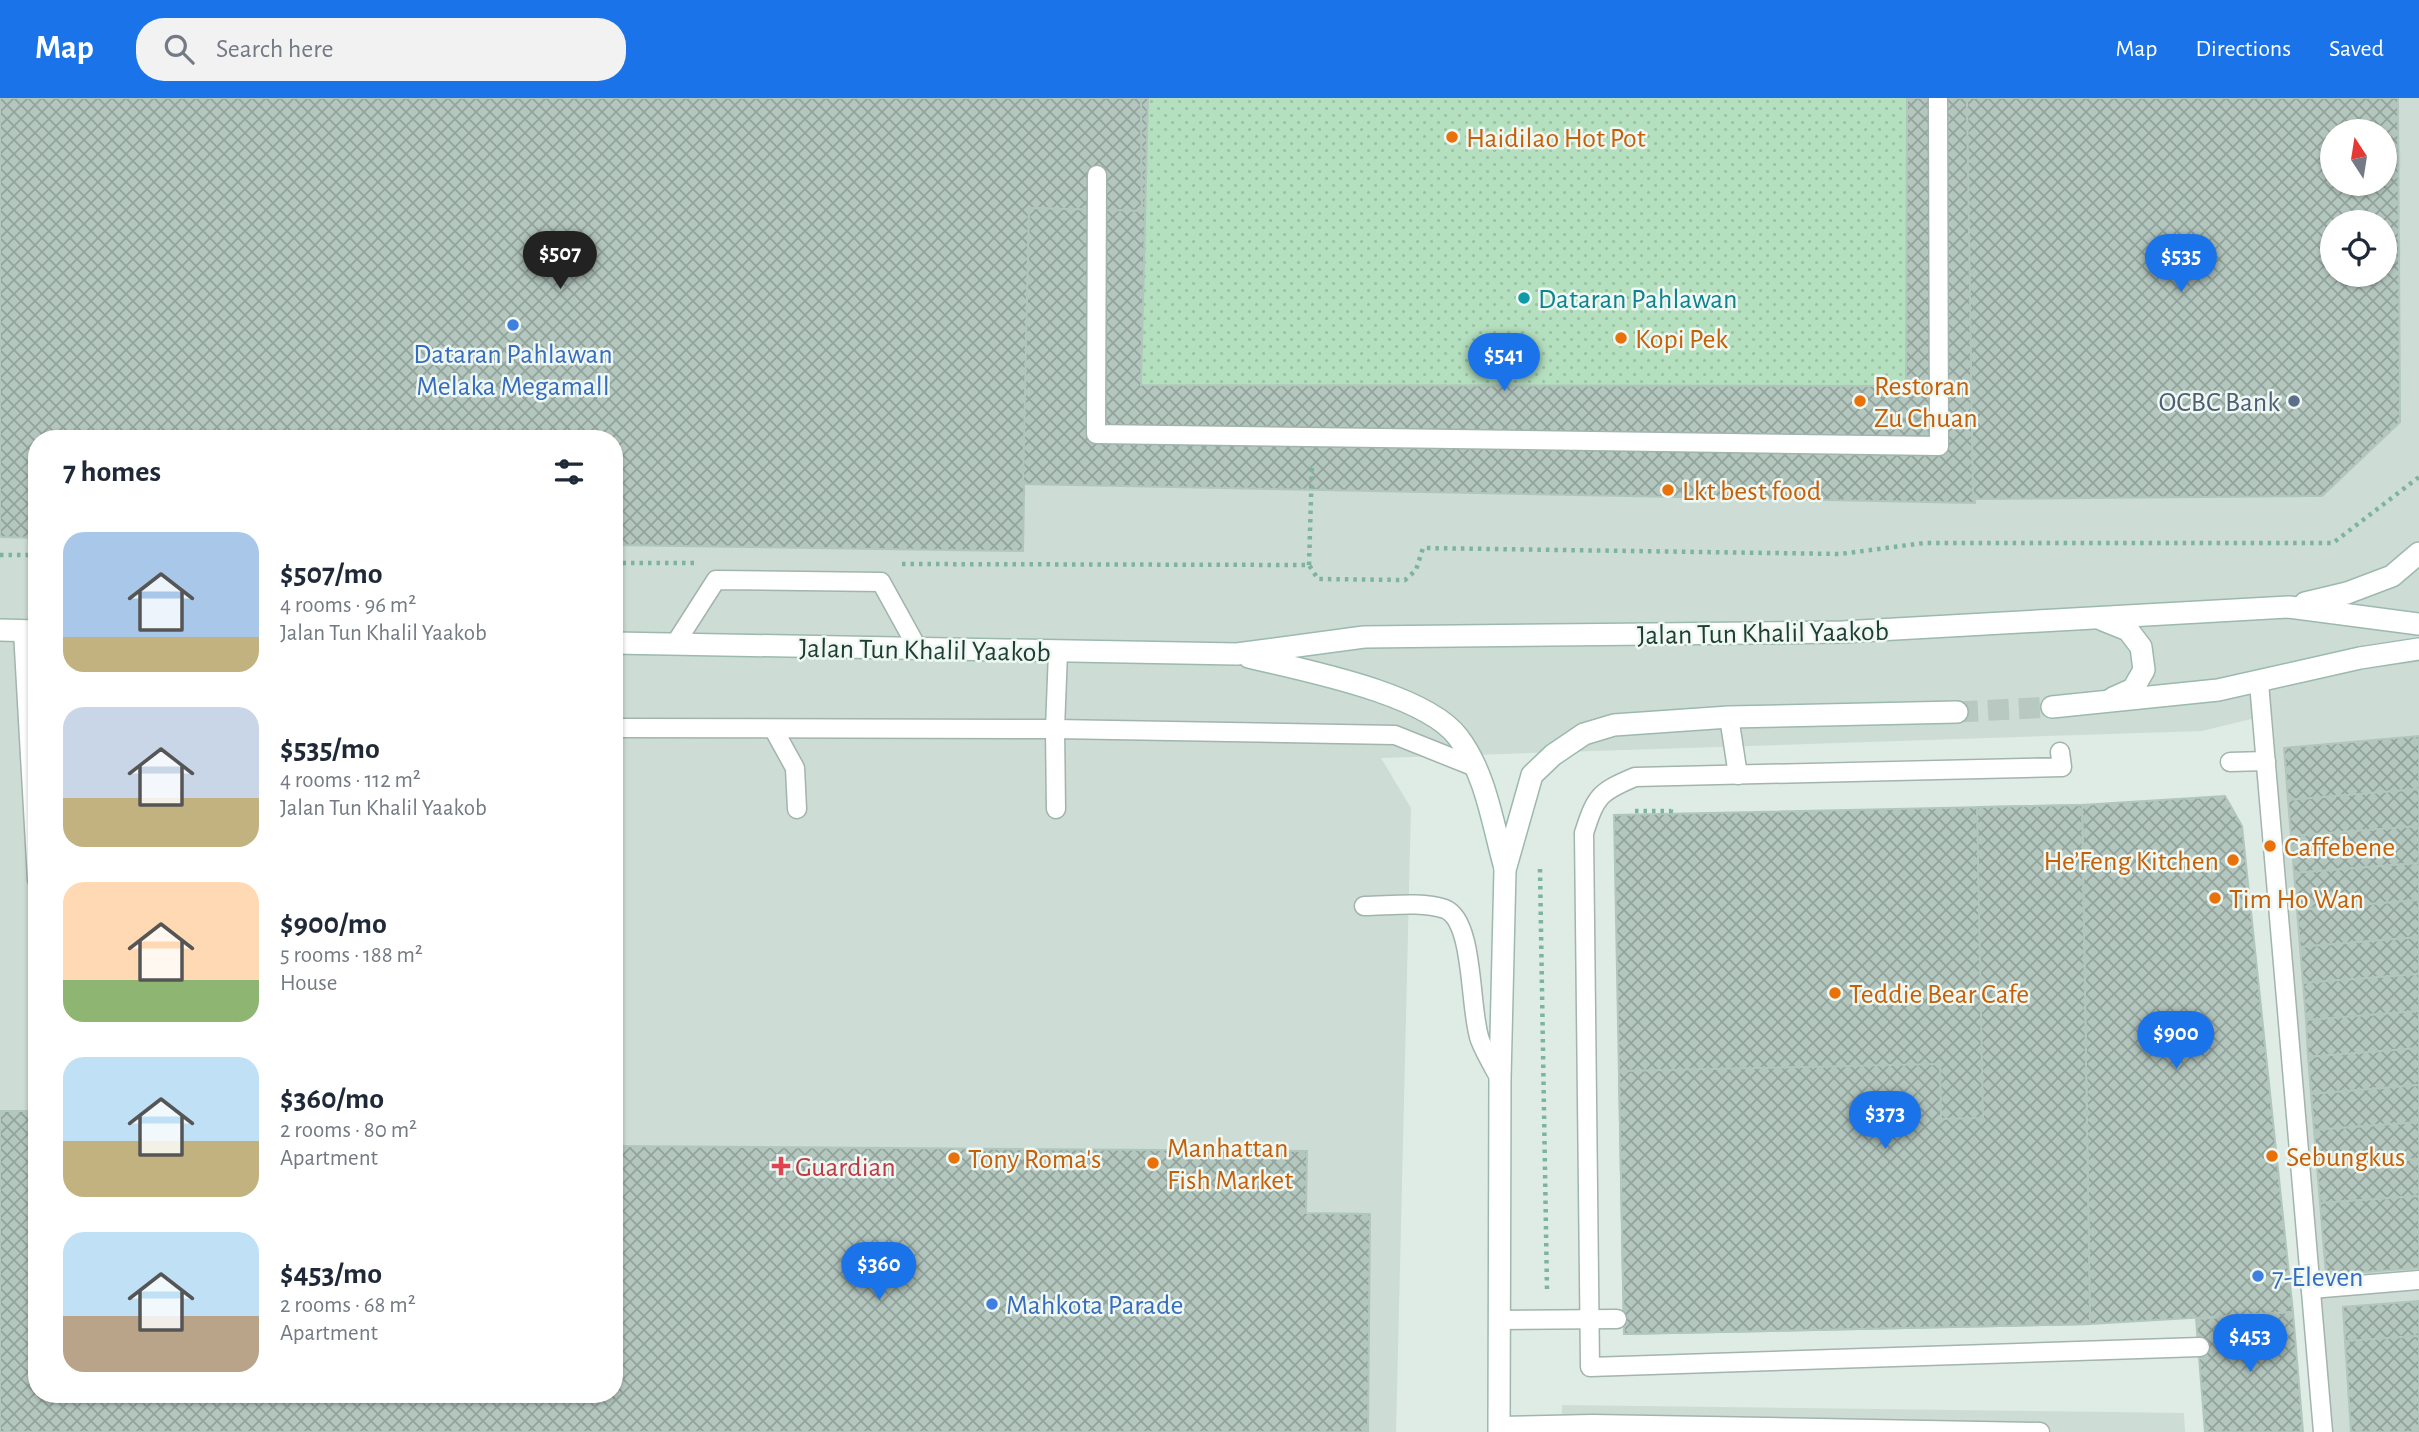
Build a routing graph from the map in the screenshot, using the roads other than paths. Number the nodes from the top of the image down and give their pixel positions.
1 (1938, 98) edge
2 (1097, 175) dead end
3 (2419, 553) edge
4 (2289, 607) junction
5 (2098, 618) junction
6 (2419, 624) edge
7 (0, 630) edge
8 (28, 631) edge
9 (623, 643) edge
10 (675, 644) junction
11 (918, 649) junction
12 (2419, 649) edge
13 (1058, 652) junction
14 (1237, 654) junction
15 (2259, 683) junction
16 (2104, 702) junction
17 (2052, 706) tunnel mouth
18 (1957, 712) tunnel mouth
19 (1729, 717) junction
20 (623, 728) edge
21 (1055, 729) junction
22 (774, 730) junction
23 (2060, 752) dead end
24 (2266, 761) junction
25 (2230, 762) dead end
26 (1475, 766) junction
27 (1738, 775) junction
28 (796, 809) dead end
29 (1056, 809) dead end
30 (1505, 870) junction
31 (1364, 906) dead end
32 (1500, 1079) junction
33 (2419, 1280) edge
34 (2311, 1289) junction
35 (1617, 1319) dead end
36 (1499, 1320) junction
37 (1591, 1320) junction
38 (2316, 1344) junction
39 (2297, 1345) dead end
40 (2200, 1347) dead end
41 (1592, 1428) edge
42 (1499, 1429) edge
43 (2040, 1432) edge
44 (2323, 1432) edge

1 - 2 lane
3 - 4 main road
4 - 5 main road, Jalan Tun Khalil Yaakob
4 - 6 main road
5 - 14 main road, Jalan Tun Khalil Yaakob
5 - 16 main road
7 - 8 main road
9 - 10 main road, Jalan Tun Khalil Yaakob
10 - 11 main road, Jalan Tun Khalil Yaakob
10 - 11 lane
11 - 13 main road, Jalan Tun Khalil Yaakob
12 - 15 main road
13 - 14 main road, Jalan Tun Khalil Yaakob
13 - 21 lane
14 - 26 main road, Jalan Tun Khalil Yaakob
15 - 16 main road
15 - 24 lane
16 - 17 main road
18 - 19 main road
19 - 27 lane
19 - 30 main road
20 - 22 lane
21 - 22 lane
21 - 26 lane
21 - 29 lane
22 - 28 lane
23 - 27 lane
24 - 25 lane
24 - 34 lane
26 - 30 main road, Jalan Tun Khalil Yaakob
27 - 37 lane
30 - 32 main road
31 - 32 lane
32 - 36 main road
33 - 34 lane
34 - 38 lane
35 - 37 lane
36 - 37 lane
36 - 42 main road
37 - 40 lane
38 - 39 lane
38 - 44 lane
41 - 42 lane
41 - 43 lane

